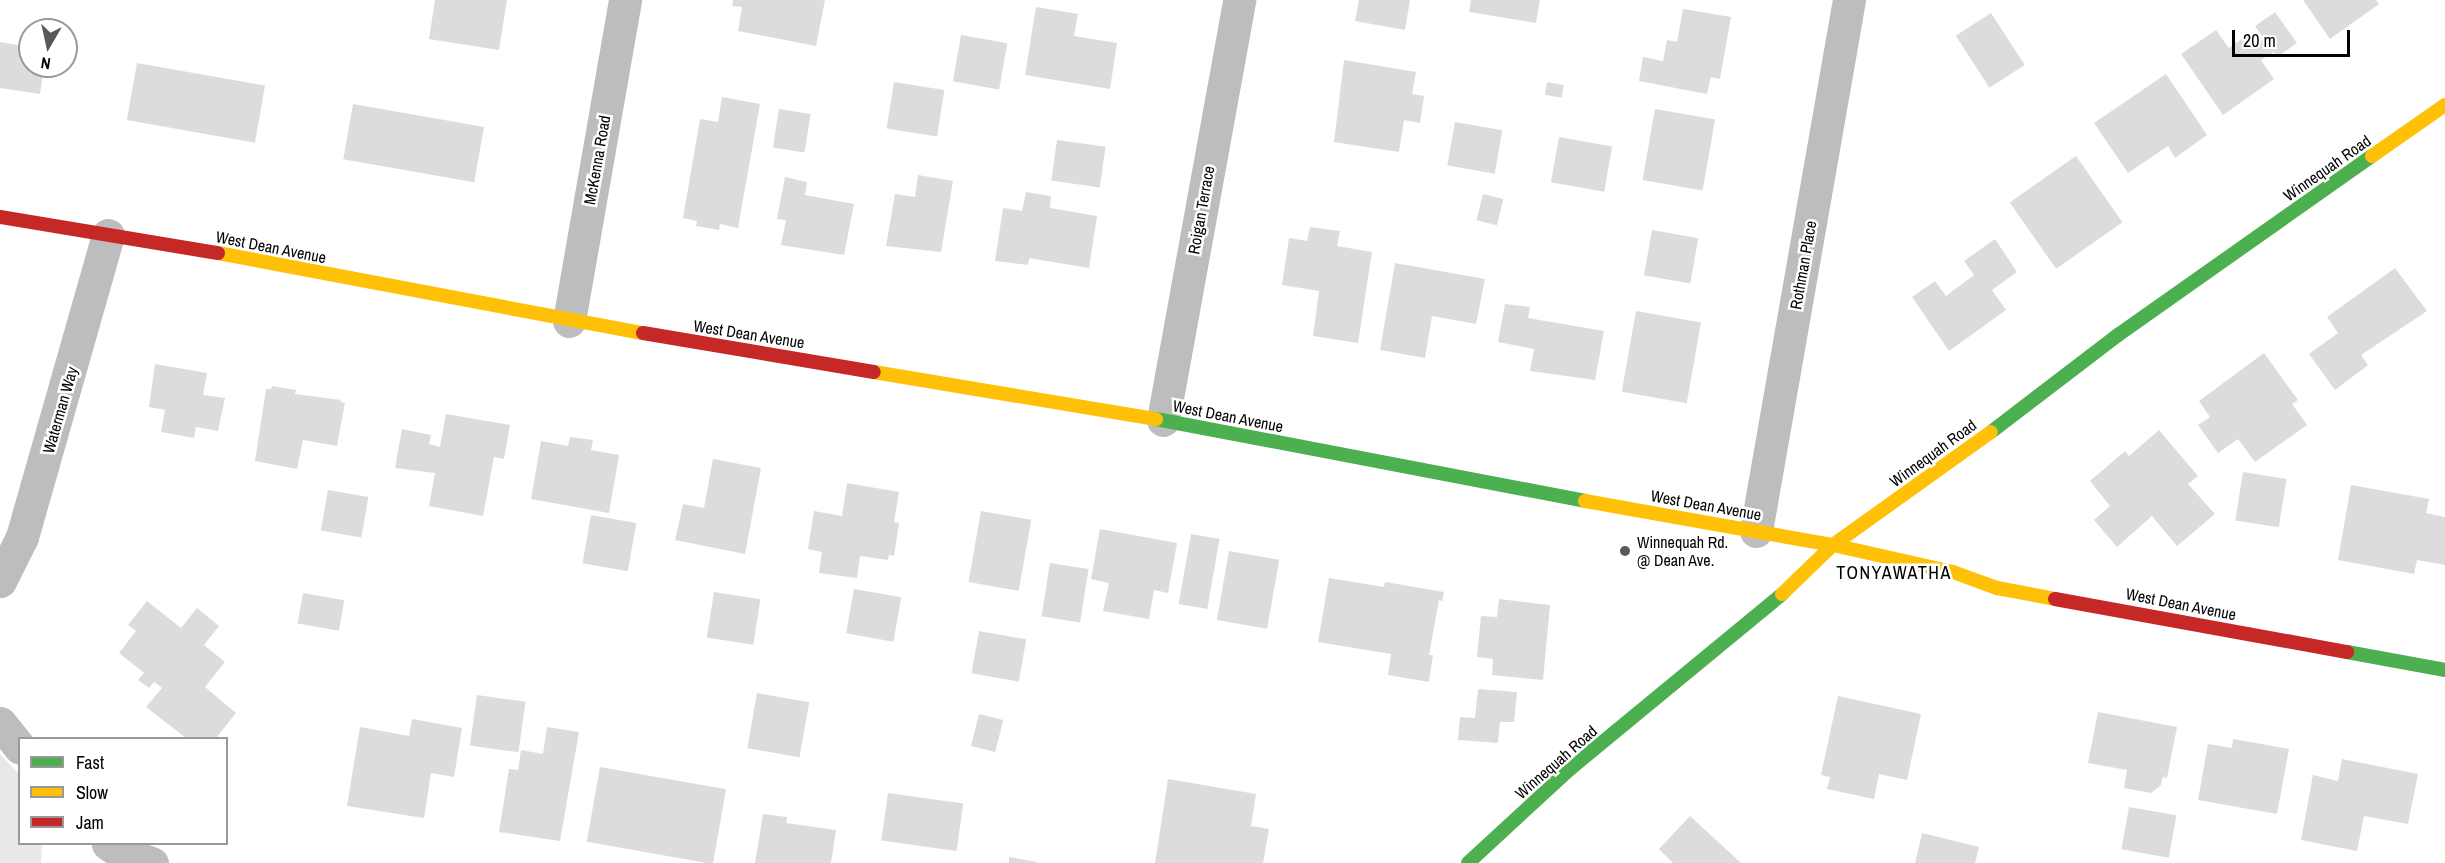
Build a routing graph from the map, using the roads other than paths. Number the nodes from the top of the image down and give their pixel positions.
1 (625, 0) edge
2 (1239, 0) edge
3 (1849, 0) edge
4 (2445, 105) edge
5 (0, 217) edge
6 (108, 235) junction
7 (569, 321) junction
8 (1163, 420) junction
9 (1756, 531) junction
10 (1833, 545) junction
11 (0, 581) edge
12 (2445, 670) edge
13 (0, 723) edge
14 (18, 746) edge
15 (111, 845) edge
16 (152, 863) edge
17 (1468, 863) edge

1 - 7 street, McKenna Road
2 - 8 street, Roigan Terrace
3 - 9 street, Rothman Place
4 - 10 street, Winnequah Road
5 - 6 street, West Dean Avenue
6 - 7 street, West Dean Avenue
6 - 11 street, Waterman Way
7 - 8 street, West Dean Avenue
8 - 9 street, West Dean Avenue
9 - 10 street, West Dean Avenue
10 - 12 street, West Dean Avenue
10 - 17 street, Winnequah Road
13 - 14 street
15 - 16 street

